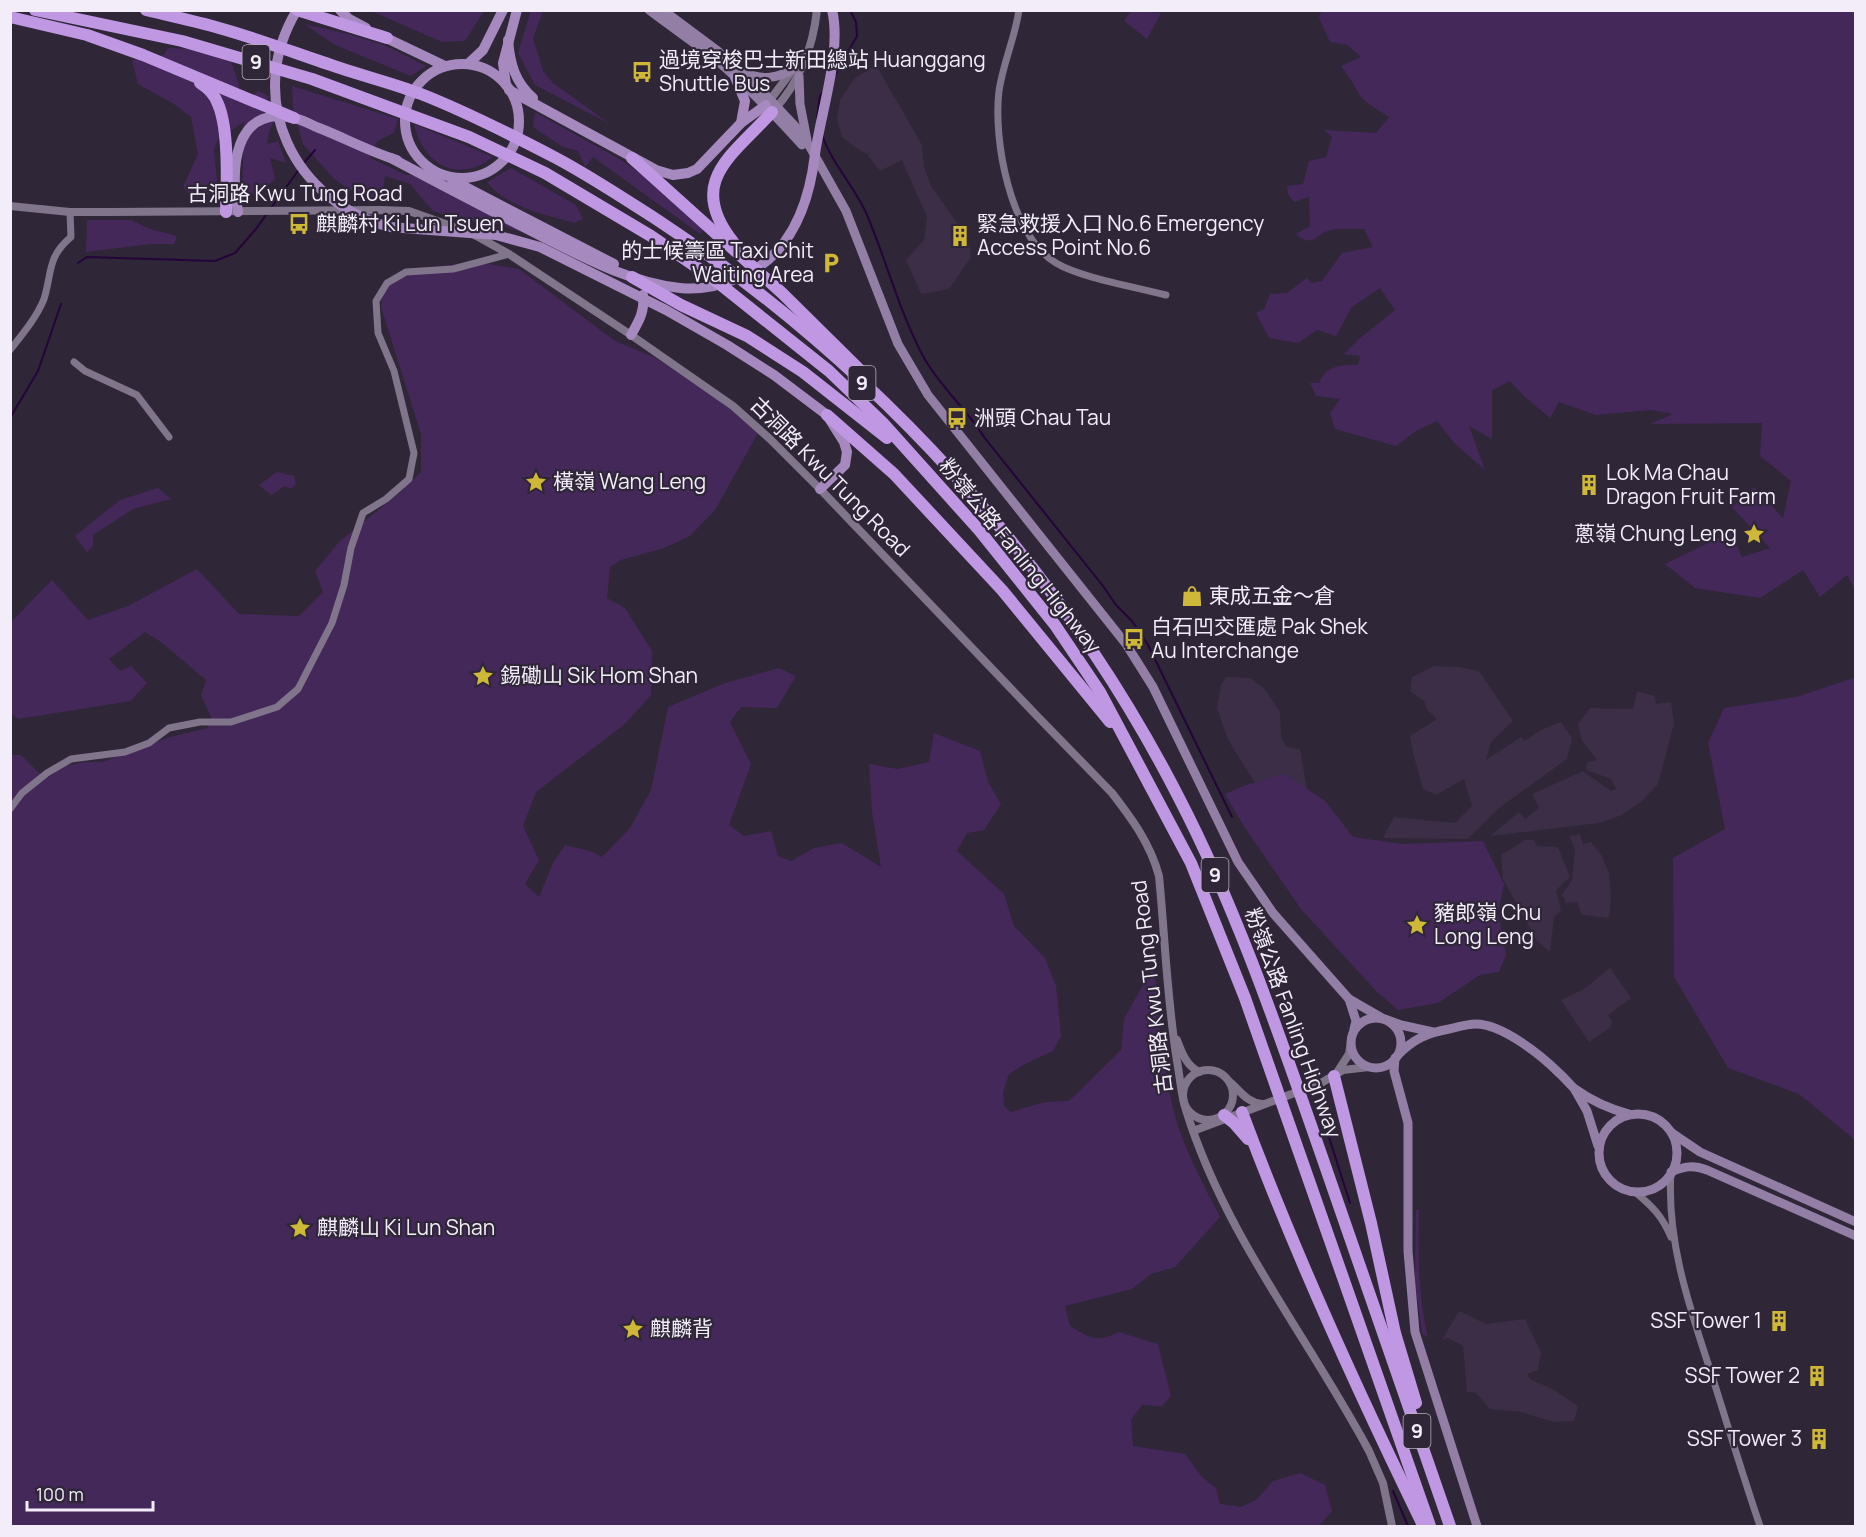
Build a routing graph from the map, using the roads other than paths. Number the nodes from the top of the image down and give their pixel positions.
1 (35, 10) edge
2 (146, 10) edge
3 (297, 10) edge
4 (340, 10) edge
5 (503, 10) edge
6 (517, 10) edge
7 (649, 10) edge
8 (663, 10) edge
9 (817, 10) edge
10 (832, 10) edge
11 (1018, 10) edge
12 (10, 17) edge
13 (387, 38) junction
14 (508, 40) junction
15 (468, 64) junction
16 (445, 66) junction
17 (796, 72) junction
18 (189, 74) junction
19 (738, 74) junction
20 (508, 87) junction
21 (771, 106) junction
22 (546, 109) junction
23 (294, 118) junction
24 (741, 123) junction
25 (810, 147) junction
26 (391, 158) junction
27 (632, 158) junction
28 (823, 169) junction
29 (431, 170) junction
30 (444, 176) junction
31 (10, 206) edge
32 (70, 212) junction
33 (232, 212) junction
34 (509, 254) junction
35 (752, 265) junction
36 (632, 277) junction
37 (1166, 295) dead end
38 (631, 335) junction
39 (10, 350) edge
40 (74, 362) dead end
41 (827, 415) junction
42 (169, 437) dead end
43 (921, 465) junction
44 (947, 467) junction
45 (820, 489) junction
46 (1125, 739) junction
47 (10, 809) edge
48 (1349, 999) junction
49 (1379, 1017) junction
50 (1170, 1020) junction
51 (1354, 1030) junction
52 (1433, 1032) junction
53 (1351, 1042) junction
54 (1396, 1057) junction
55 (1373, 1067) junction
56 (1199, 1072) junction
57 (1334, 1076) junction
58 (1227, 1079) junction
59 (1574, 1088) junction
60 (1399, 1090) junction
61 (1184, 1103) junction
62 (1263, 1104) junction
63 (1237, 1111) junction
64 (1629, 1114) junction
65 (1208, 1121) junction
66 (1193, 1131) junction
67 (1670, 1132) junction
68 (1197, 1142) junction
69 (1599, 1149) junction
70 (1264, 1169) junction
71 (1671, 1172) junction
72 (1635, 1191) junction
73 (1856, 1222) edge
74 (1856, 1236) edge
75 (1675, 1245) junction
76 (1392, 1527) edge
77 (1424, 1527) edge
78 (1430, 1527) edge
79 (1451, 1527) edge
80 (1477, 1527) edge
81 (1760, 1527) edge

1 - 43 highway, 粉嶺公路 Fanling Highway / 9
2 - 44 highway, 粉嶺公路 Fanling Highway / 9
3 - 13 highway
3 - 41 main road
4 - 13 main road
5 - 15 main road
6 - 14 main road
7 - 19 main road
8 - 19 main road
9 - 17 street
10 - 26 main road
11 - 37 street
12 - 18 highway
13 - 16 main road
14 - 20 main road
14 - 22 main road
15 - 16 main road
15 - 20 main road
16 - 29 main road
17 - 19 main road
17 - 21 street
17 - 25 main road
18 - 23 highway
18 - 33 highway
19 - 21 main road
19 - 24 main road
20 - 22 main road
20 - 30 main road
21 - 24 main road
21 - 25 main road
21 - 28 main road
21 - 35 highway
22 - 27 main road
23 - 26 main road
23 - 33 main road
24 - 27 main road
25 - 28 main road
26 - 29 main road
27 - 35 highway
28 - 48 main road
29 - 30 main road
30 - 36 main road
31 - 32 street, 古洞路 Kwu Tung Road
32 - 33 street, 古洞路 Kwu Tung Road
32 - 39 street
33 - 34 street, 古洞路 Kwu Tung Road
34 - 38 street, 古洞路 Kwu Tung Road
34 - 47 street
35 - 44 highway
36 - 38 main road
36 - 43 highway
38 - 45 street, 古洞路 Kwu Tung Road
40 - 42 street
41 - 45 main road
41 - 46 highway
43 - 46 highway, 粉嶺公路 Fanling Highway / 9
44 - 79 highway, 粉嶺公路 Fanling Highway / 9
45 - 50 street, 古洞路 Kwu Tung Road
46 - 78 highway, 粉嶺公路 Fanling Highway / 9
48 - 49 main road
48 - 51 main road
49 - 51 main road
49 - 52 main road
49 - 54 main road
50 - 56 street
50 - 61 street, 古洞路 Kwu Tung Road
51 - 53 main road
52 - 54 main road
52 - 59 main road
53 - 55 main road
53 - 57 street
54 - 55 main road
54 - 60 main road
55 - 57 street
55 - 60 main road
56 - 58 street
56 - 61 street
57 - 62 street
57 - 79 highway
58 - 62 street
58 - 63 street
59 - 64 main road
59 - 69 main road
60 - 80 main road
61 - 65 street
61 - 66 street, 古洞路 Kwu Tung Road
62 - 63 street
62 - 63 street
63 - 65 street
63 - 66 street
63 - 70 highway
63 - 70 highway
64 - 67 main road
64 - 69 main road
65 - 68 street
66 - 68 street, 古洞路 Kwu Tung Road
67 - 71 main road
67 - 73 main road
68 - 76 street, 古洞路 Kwu Tung Road
69 - 72 main road
70 - 77 highway
71 - 72 main road
71 - 74 main road
71 - 75 street
72 - 75 street
75 - 81 street

